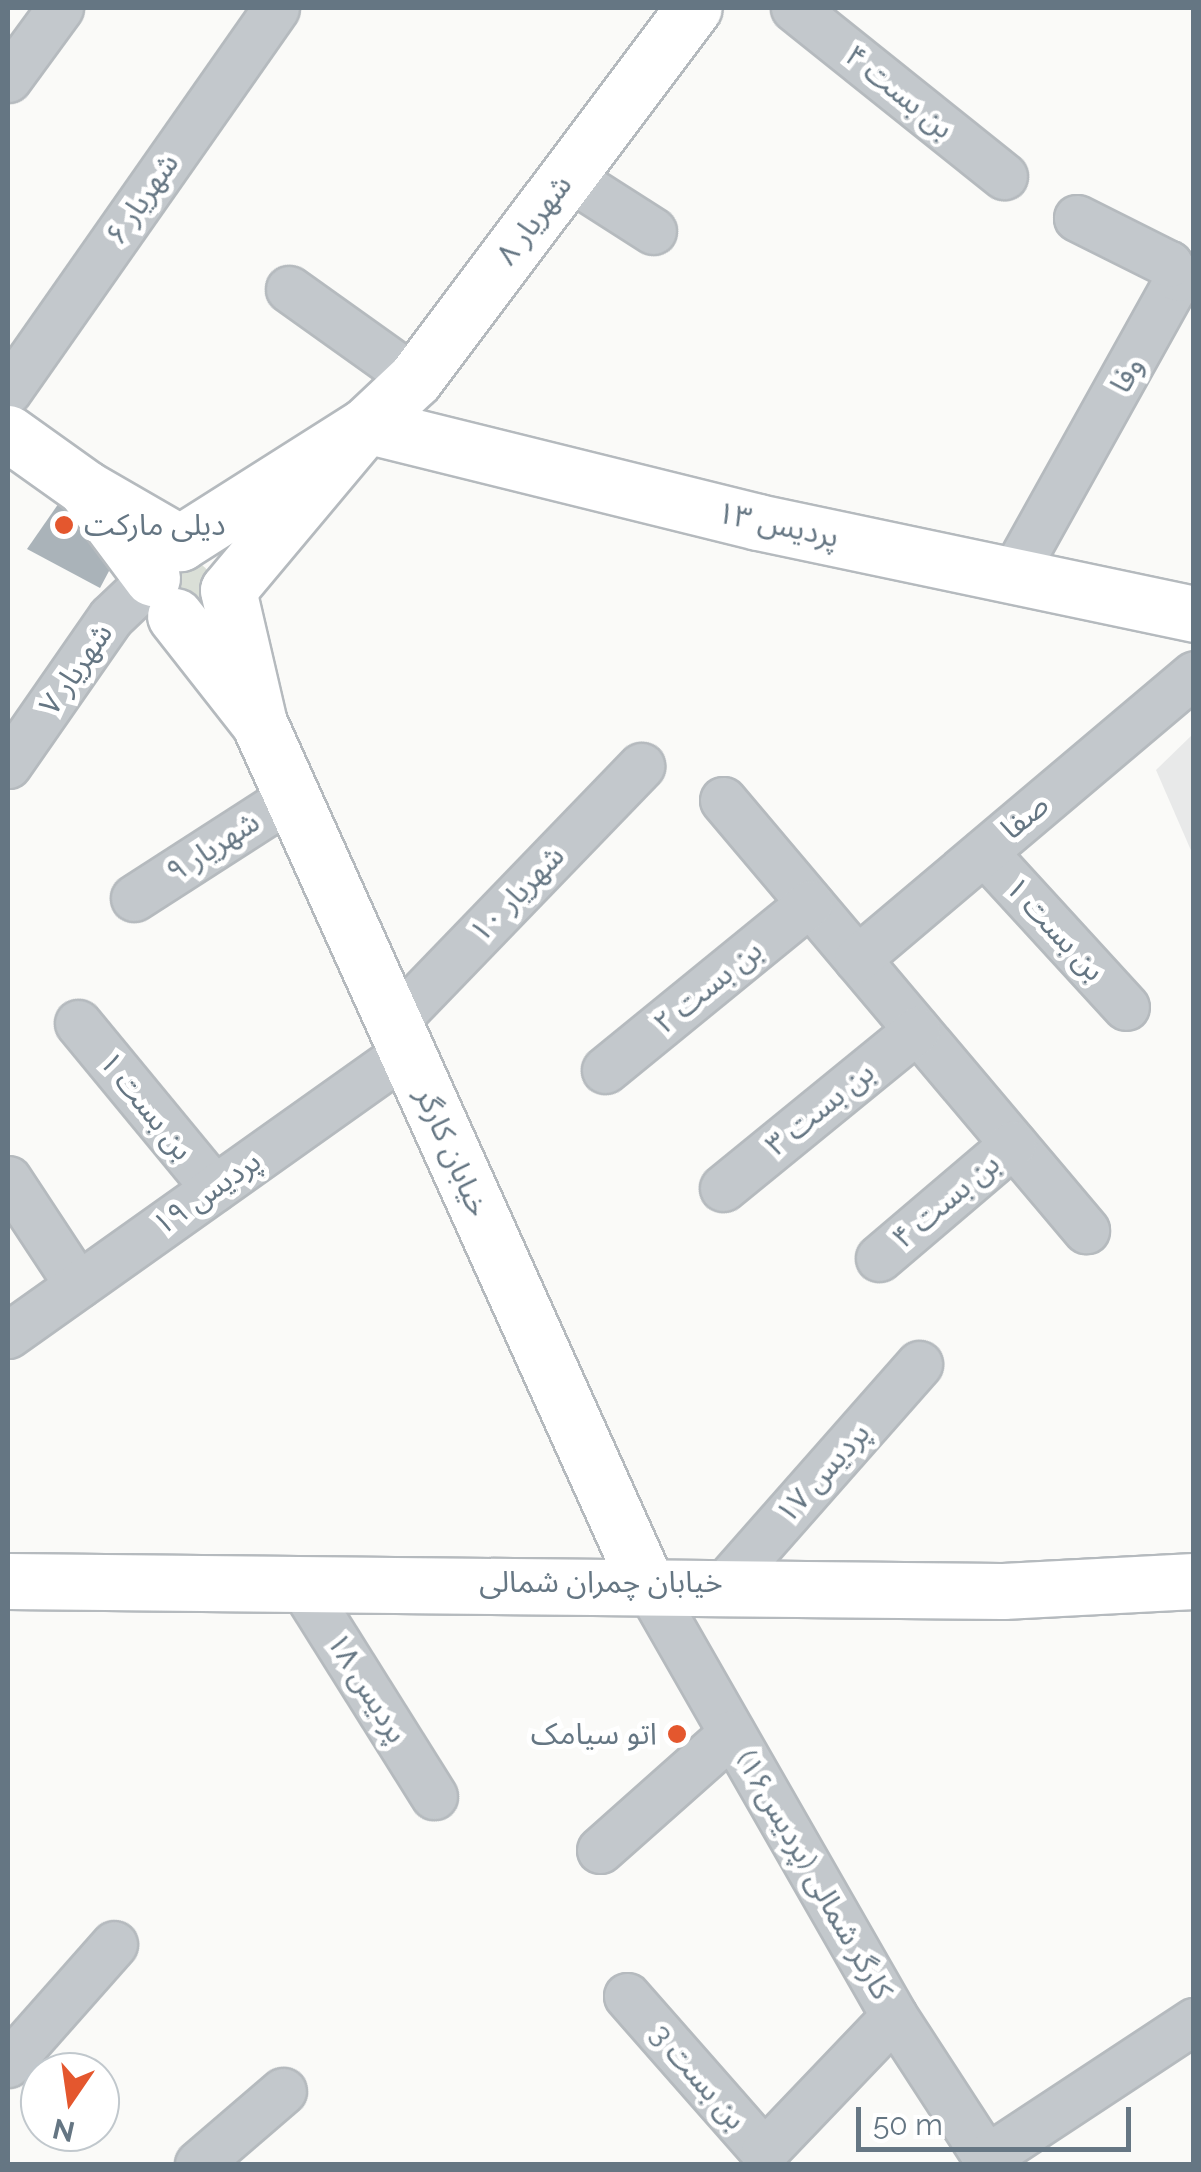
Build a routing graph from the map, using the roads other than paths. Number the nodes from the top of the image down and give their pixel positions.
1 (60, 8) edge
2 (276, 8) edge
3 (694, 8) edge
4 (794, 8) edge
5 (8, 79) edge
6 (567, 176) junction
7 (1004, 176) dead end
8 (1078, 218) dead end
9 (653, 231) dead end
10 (288, 290) dead end
11 (414, 379) junction
12 (8, 391) edge
13 (366, 425) junction
14 (8, 433) edge
15 (1014, 573) junction
16 (169, 579) junction
17 (228, 590) junction
18 (1194, 614) edge
19 (1194, 674) edge
20 (259, 723) junction
21 (8, 765) edge
22 (641, 766) dead end
23 (292, 796) junction
24 (723, 800) dead end
25 (984, 852) junction
26 (134, 898) dead end
27 (810, 903) junction
28 (857, 959) junction
29 (1126, 1007) dead end
30 (78, 1024) dead end
31 (917, 1030) junction
32 (400, 1036) junction
33 (606, 1070) dead end
34 (1013, 1144) junction
35 (8, 1179) edge
36 (214, 1188) junction
37 (723, 1188) dead end
38 (1086, 1230) dead end
39 (878, 1258) dead end
40 (78, 1285) junction
41 (8, 1335) edge
42 (919, 1364) dead end
43 (8, 1581) edge
44 (299, 1581) junction
45 (645, 1581) junction
46 (1194, 1581) edge
47 (726, 1582) junction
48 (732, 1733) junction
49 (434, 1796) dead end
50 (600, 1850) dead end
51 (114, 1944) dead end
52 (628, 1996) dead end
53 (894, 2016) junction
54 (1194, 2021) edge
55 (8, 2064) edge
56 (282, 2090) dead end
57 (988, 2161) edge
58 (198, 2164) edge

1 - 5 street
2 - 12 street, شهریار ۶
3 - 6 main road, شهریار ۸
4 - 7 street, بن بست ۴
6 - 9 street
6 - 11 main road, شهریار ۸
8 - 15 street, وفا
10 - 11 street
11 - 13 main road, شهریار ۸
13 - 15 main road, پردیس ۱۳
13 - 16 main road, شهریار ۸
13 - 17 main road, شهریار ۸
14 - 16 main road, خیابان کارگر
15 - 18 main road, پردیس ۱۳
16 - 17 main road, شهریار ۸
16 - 20 main road, خیابان کارگر
16 - 21 street, شهریار ۷
17 - 20 main road, خیابان کارگر
19 - 25 street, صفا
20 - 23 main road, خیابان کارگر
22 - 32 street, شهریار ۱۰
23 - 26 street, شهریار ۹
23 - 32 main road, خیابان کارگر
24 - 27 street
25 - 28 street, صفا
25 - 29 street, بن بست ۱
27 - 28 street
27 - 33 street, بن بست ۲
28 - 31 street
30 - 36 street, بن بست ۱
31 - 34 street
31 - 37 street, بن بست ۳
32 - 36 street, پردیس ۱۹
32 - 45 main road, خیابان کارگر
34 - 38 street
34 - 39 street, بن بست ۴
35 - 40 street
36 - 40 street, پردیس ۱۹
40 - 41 street, پردیس ۱۹
42 - 47 street, پردیس ۱۷
43 - 44 main road, خیابان چمران شمالی
44 - 45 main road, خیابان چمران شمالی
44 - 49 street, پردیس ۱۸
45 - 47 main road, خیابان چمران شمالی
45 - 48 street, کارگر شمالی (پردیس۱۶)
46 - 47 main road, خیابان چمران شمالی
48 - 50 street
48 - 53 street, کارگر شمالی (پردیس۱۶)
51 - 55 street
52 - 53 street, بن بست 3
53 - 57 street, کارگر شمالی (پردیس۱۶)
54 - 57 street
56 - 58 street

